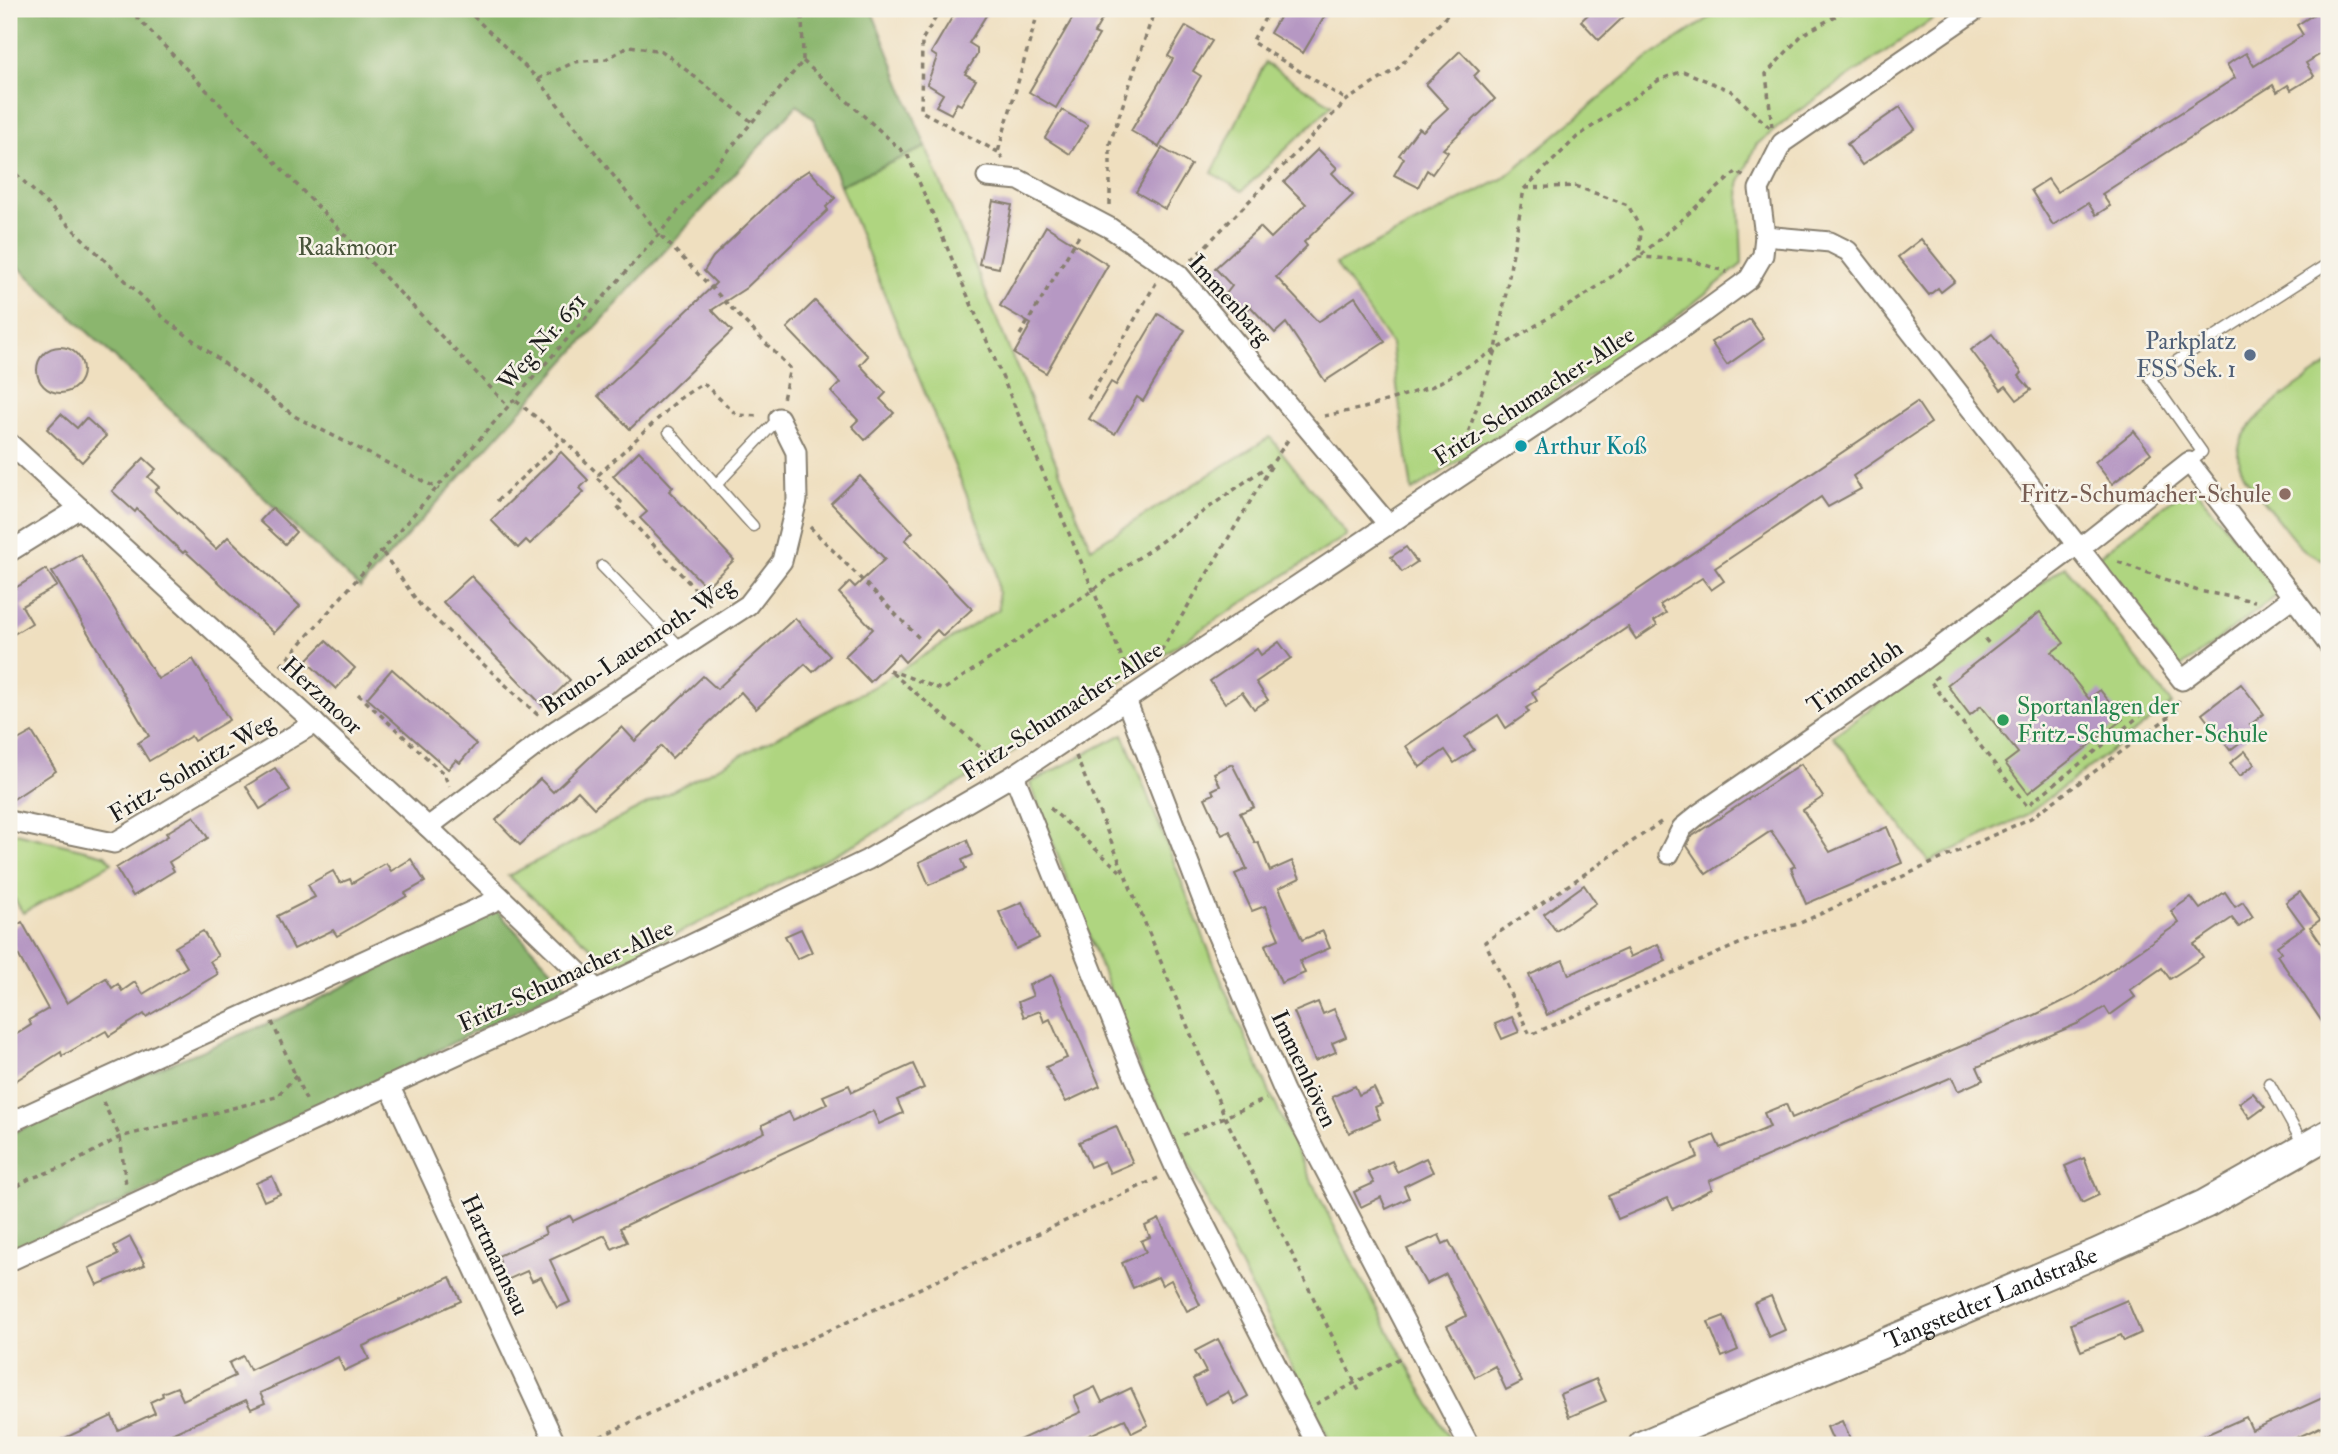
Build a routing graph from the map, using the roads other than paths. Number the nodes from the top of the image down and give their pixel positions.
1 (1977, 9) edge
2 (987, 177) dead end
3 (1765, 236) junction
4 (2329, 263) edge
5 (779, 418) joint
6 (669, 432) dead end
7 (9, 443) edge
8 (2189, 462) junction
9 (716, 485) junction
10 (80, 508) junction
11 (1387, 523) junction
12 (752, 526) dead end
13 (2078, 547) junction
14 (9, 552) edge
15 (602, 566) dead end
16 (2287, 601) junction
17 (2329, 645) edge
18 (681, 649) junction
19 (1131, 696) junction
20 (315, 723) junction
21 (1014, 775) junction
22 (9, 821) edge
23 (428, 827) junction
24 (1669, 854) dead end
25 (501, 898) junction
26 (597, 990) junction
27 (2269, 1083) dead end
28 (389, 1085) junction
29 (9, 1123) edge
30 (2329, 1134) edge
31 (2305, 1148) junction
32 (9, 1261) edge
33 (556, 1445) edge
34 (1317, 1445) edge
35 (1469, 1445) edge
36 (1643, 1445) edge

1 - 3 street, Fritz-Schumacher-Allee
2 - 11 street, Immenbarg
3 - 11 street, Fritz-Schumacher-Allee
3 - 13 street
4 - 8 lane
5 - 9 lane
5 - 18 street, Bruno-Lauenroth-Weg
6 - 9 lane
7 - 10 street, Herzmoor
8 - 13 street, Timmerloh
8 - 16 street
9 - 12 lane
10 - 14 street
10 - 20 street, Herzmoor
11 - 19 street, Fritz-Schumacher-Allee
13 - 16 street
13 - 24 street, Timmerloh
15 - 18 lane
16 - 17 street
18 - 23 street, Bruno-Lauenroth-Weg
19 - 21 street, Fritz-Schumacher-Allee
19 - 35 street, Immenhöven
20 - 22 street, Fritz-Solmitz-Weg
20 - 23 street, Herzmoor
21 - 26 street, Fritz-Schumacher-Allee
21 - 34 street
23 - 25 street, Herzmoor
25 - 26 street, Herzmoor
25 - 29 street
26 - 28 street, Fritz-Schumacher-Allee
27 - 31 lane
28 - 32 street, Fritz-Schumacher-Allee
28 - 33 street, Hartmannsau
30 - 31 street, Tangstedter Landstraße
31 - 36 street, Tangstedter Landstraße

